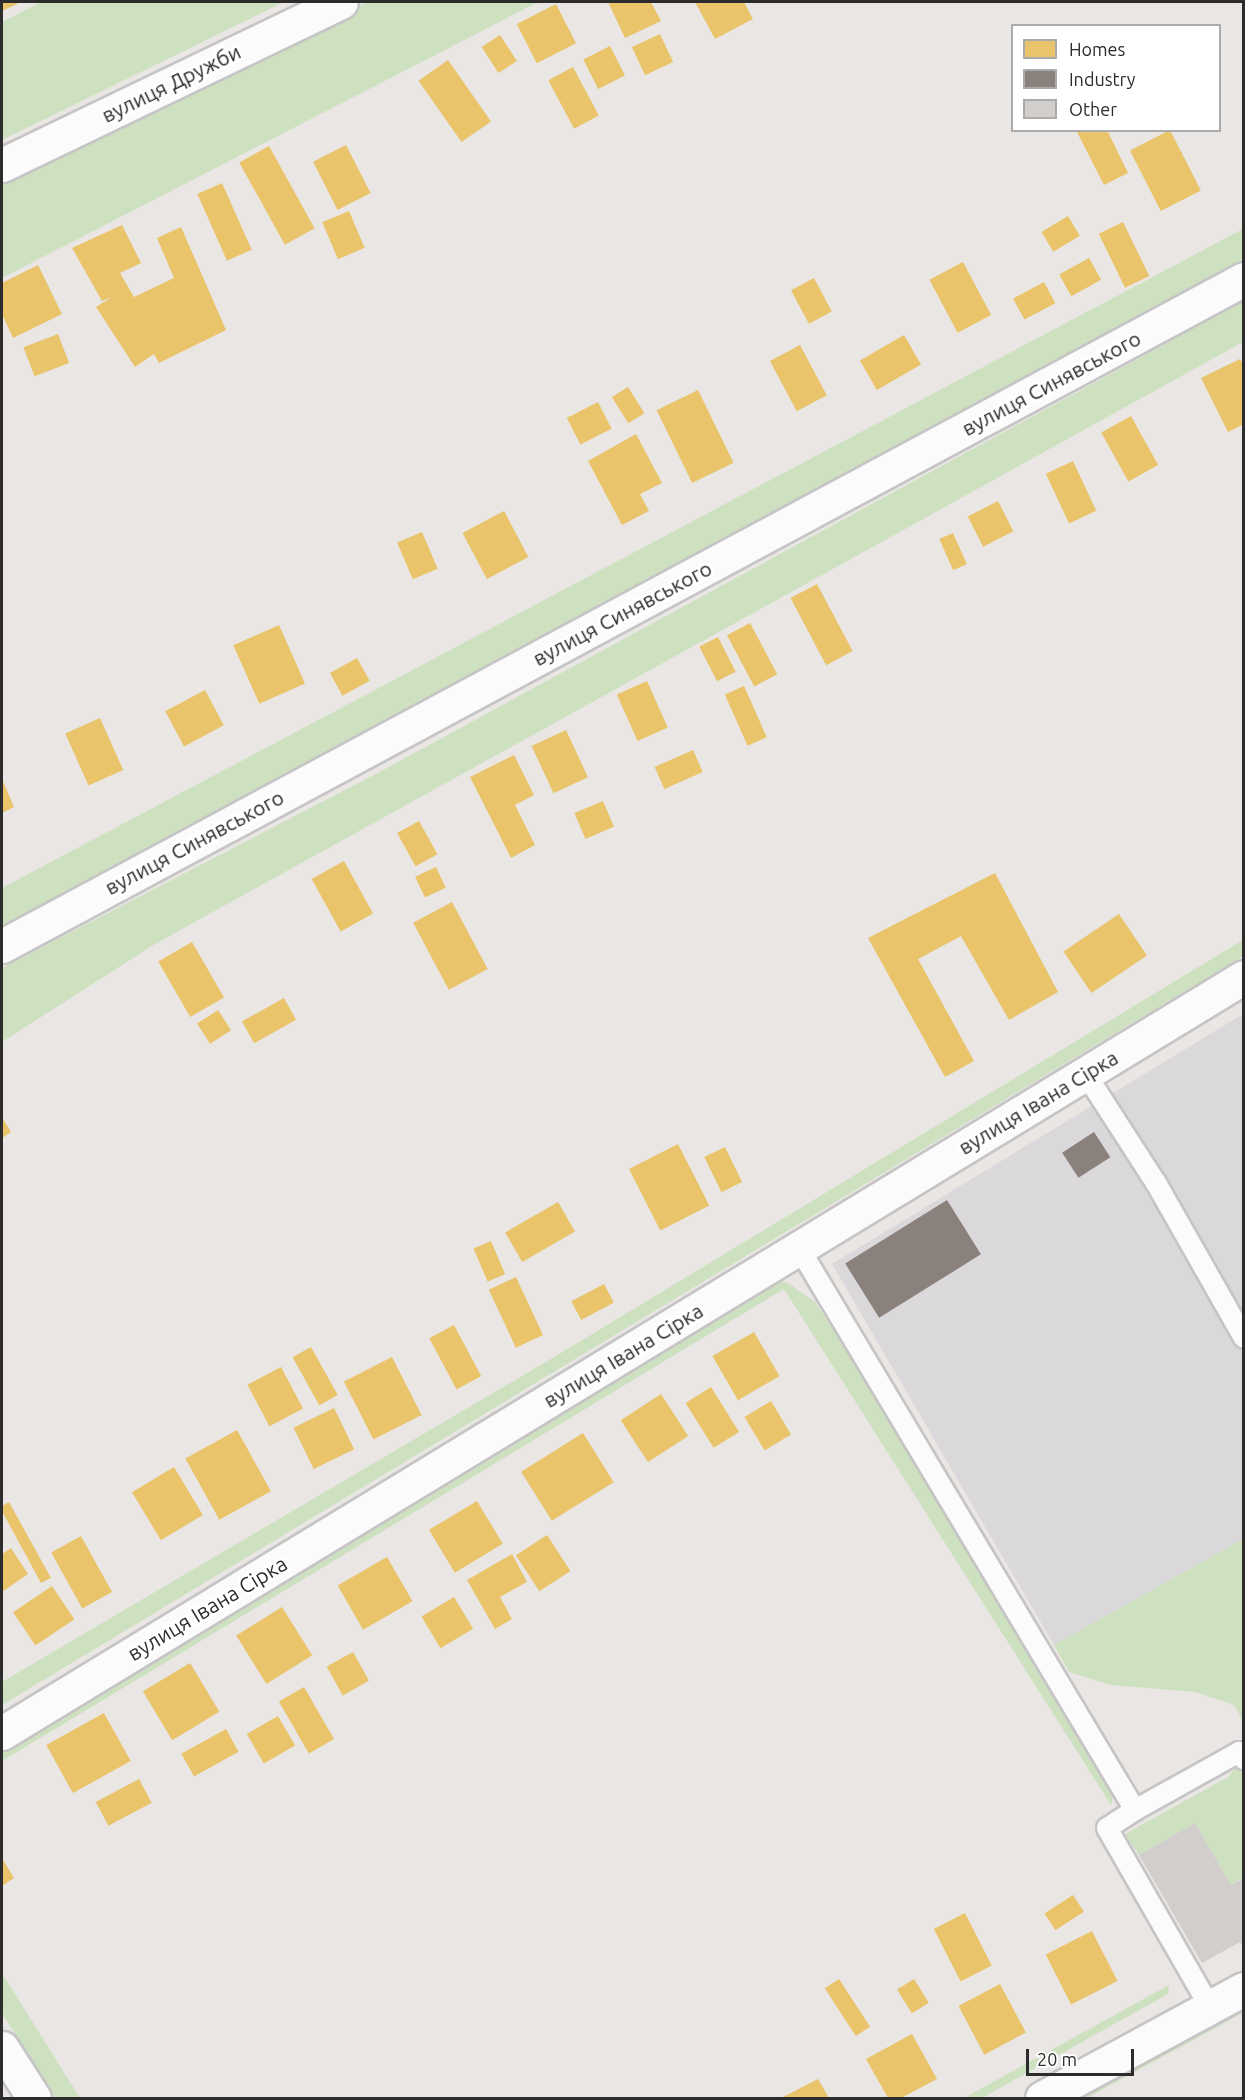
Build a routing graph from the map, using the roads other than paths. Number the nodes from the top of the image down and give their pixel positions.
1 (341, 2) edge
2 (2, 165) edge
3 (1244, 279) edge
4 (2, 946) edge
5 (1244, 977) edge
6 (1085, 1073) junction
7 (799, 1248) junction
8 (1244, 1338) edge
9 (2, 1733) edge
10 (1244, 1759) edge
11 (1135, 1810) junction
12 (1244, 1989) edge
13 (1210, 2007) junction
14 (2, 2048) edge
15 (34, 2098) edge
16 (1042, 2098) edge

1 - 2 street, вулиця Дружби
3 - 4 street, вулиця Синявського
5 - 6 street, вулиця Івана Сірка
6 - 7 street, вулиця Івана Сірка
6 - 8 lane
7 - 9 street, вулиця Івана Сірка
7 - 11 lane
10 - 11 lane
11 - 13 lane
12 - 13 street
13 - 16 street
14 - 15 street

